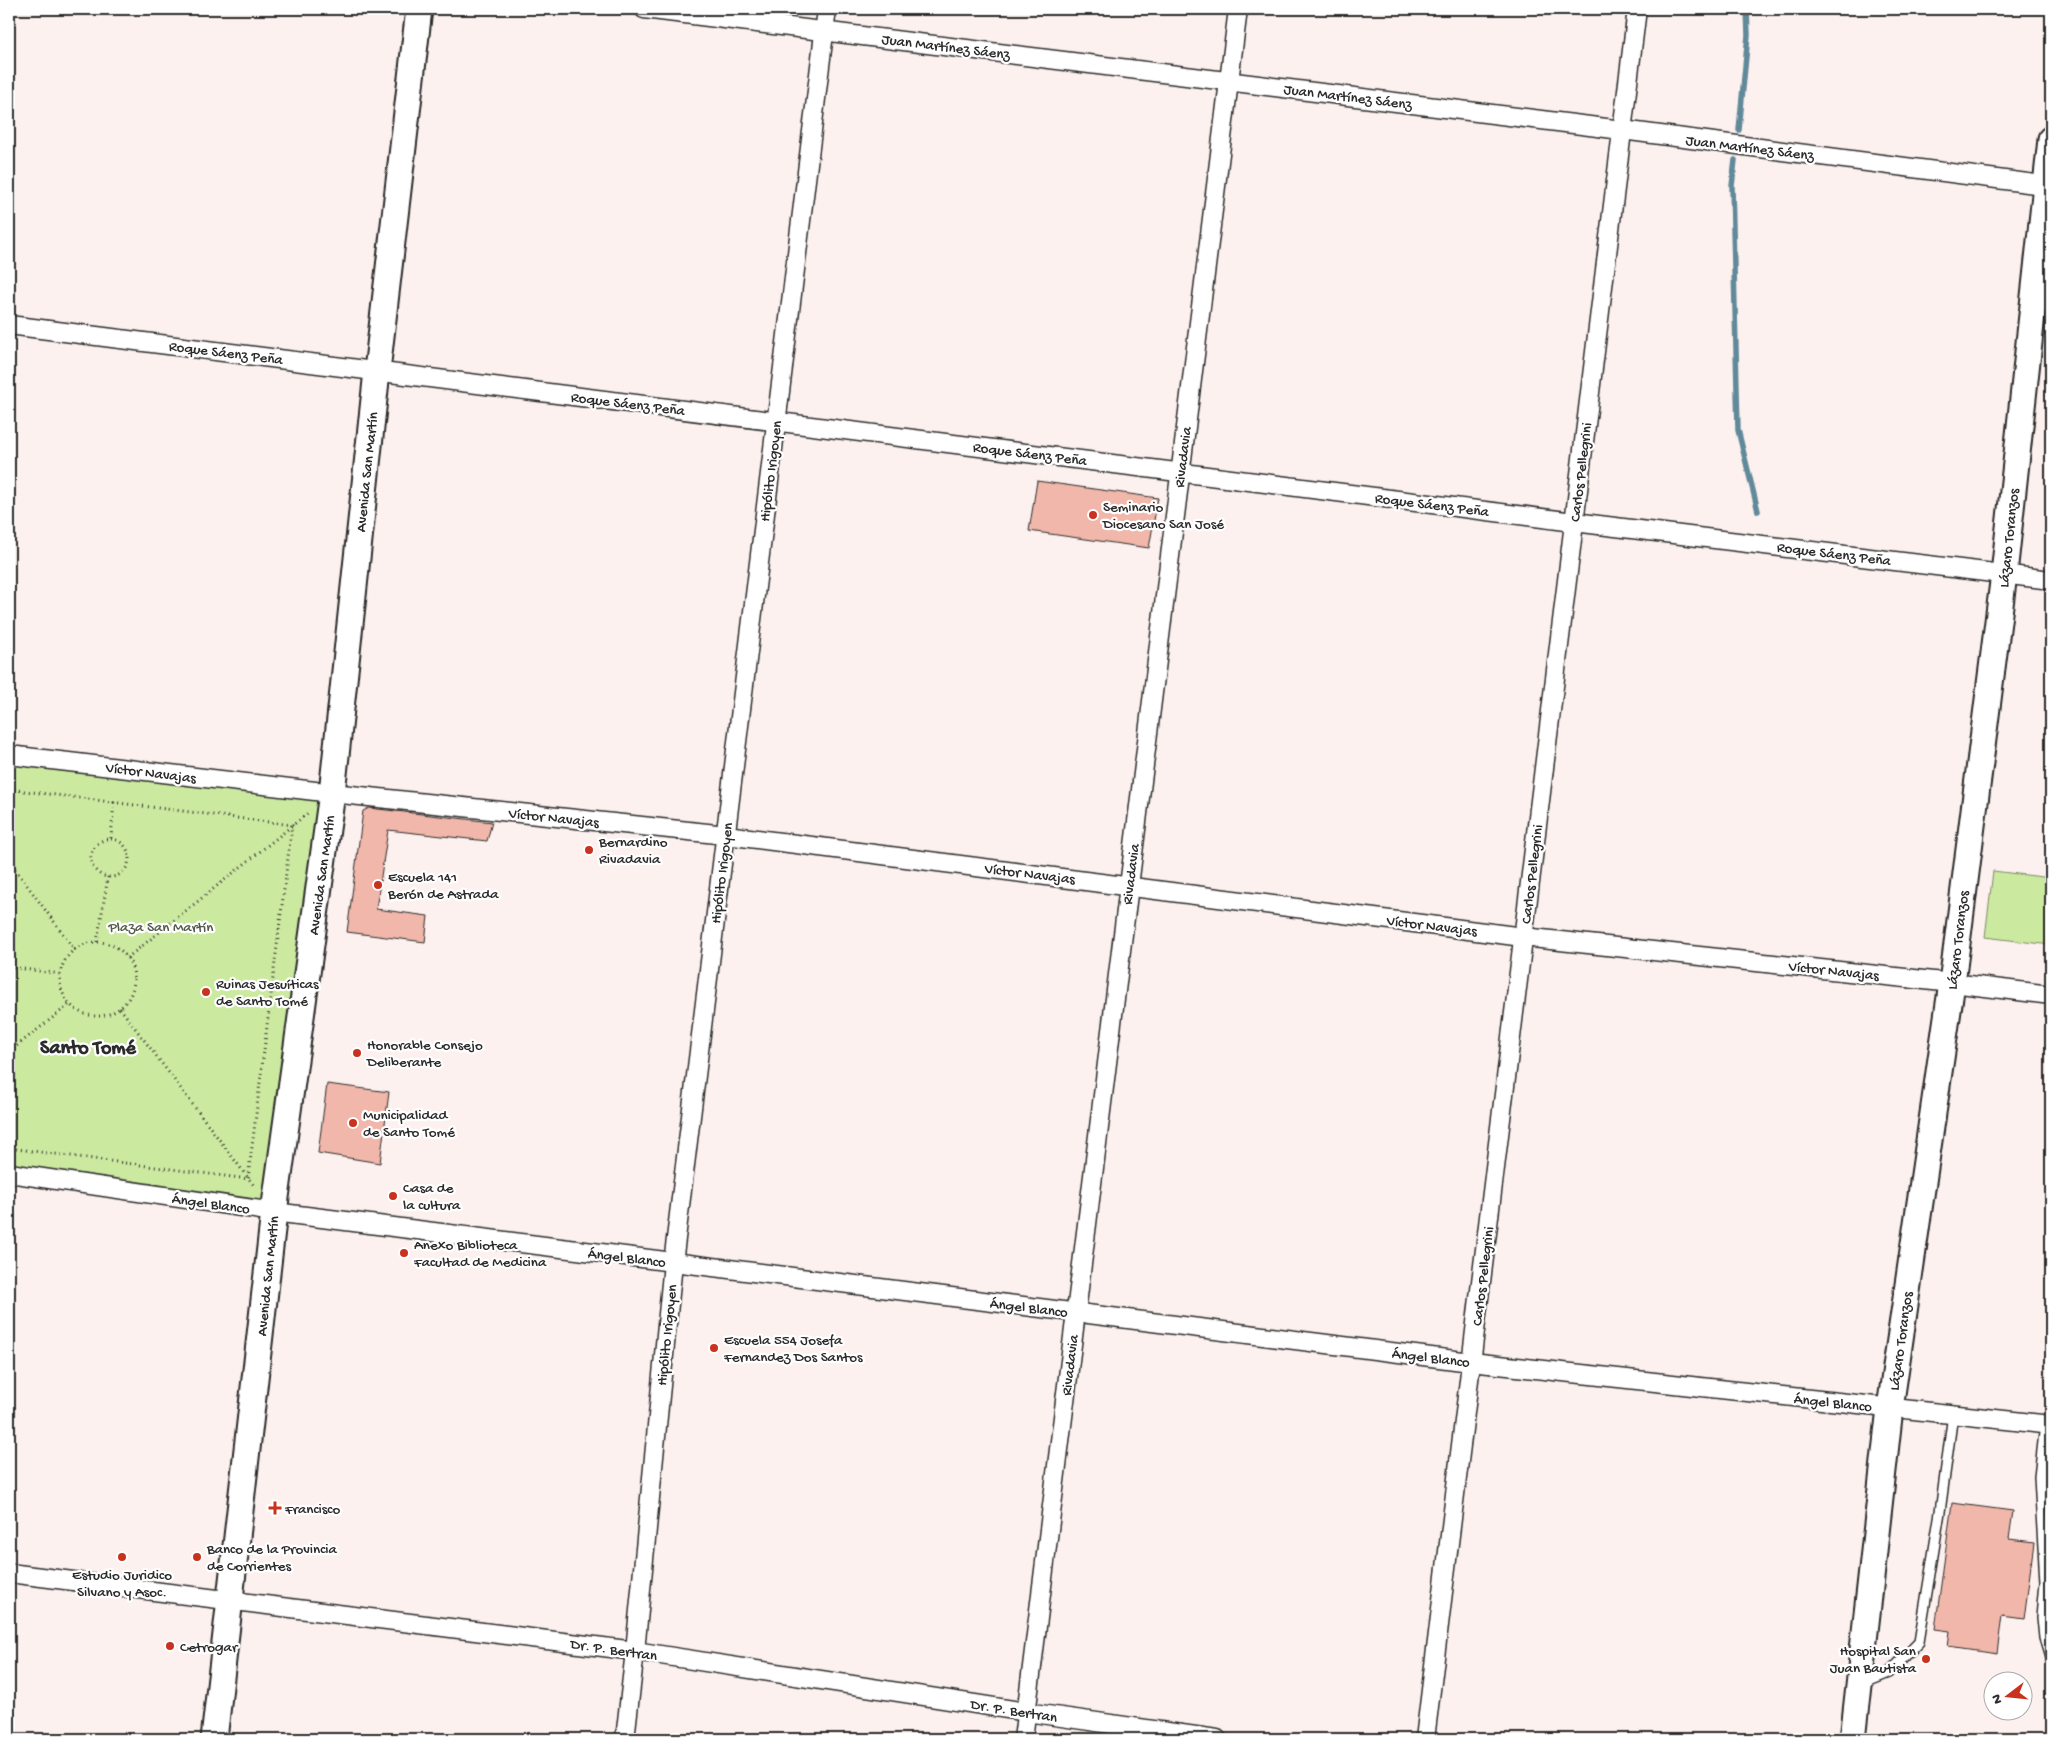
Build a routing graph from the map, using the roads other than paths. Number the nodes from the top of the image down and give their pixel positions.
1 (418, 9) edge
2 (644, 9) edge
3 (827, 9) edge
4 (1238, 9) edge
5 (1637, 9) edge
6 (824, 31) junction
7 (1229, 81) junction
8 (1622, 130) junction
9 (2051, 139) edge
10 (2049, 186) edge
11 (9, 325) edge
12 (377, 371) junction
13 (776, 422) junction
14 (1180, 472) junction
15 (1574, 522) junction
16 (2004, 574) junction
17 (2051, 580) edge
18 (9, 755) edge
19 (332, 793) junction
20 (726, 835) junction
21 (1129, 885) junction
22 (1523, 937) junction
23 (1952, 983) junction
24 (2051, 995) edge
25 (9, 1173) edge
26 (274, 1212) junction
27 (673, 1263) junction
28 (1076, 1313) junction
29 (1471, 1362) junction
30 (1890, 1408) junction
31 (1953, 1414) junction
32 (2048, 1424) edge
33 (2040, 1472) junction
34 (2051, 1496) edge
35 (9, 1573) edge
36 (231, 1602) junction
37 (636, 1652) junction
38 (2051, 1661) edge
39 (1859, 1684) junction
40 (1026, 1712) junction
41 (214, 1739) edge
42 (625, 1739) edge
43 (1023, 1739) edge
44 (1217, 1739) edge
45 (1425, 1739) edge
46 (1853, 1739) edge

1 - 12 main road, Avenida San Martín
2 - 6 street, Juan Martínez Sáenz
3 - 6 street, Hipólito Irigoyen
4 - 7 street, Rivadavia
5 - 8 street, Carlos Pellegrini
6 - 7 street, Juan Martínez Sáenz
6 - 13 street, Hipólito Irigoyen
7 - 8 street, Juan Martínez Sáenz
7 - 14 street, Rivadavia
8 - 10 street, Juan Martínez Sáenz
8 - 15 street, Carlos Pellegrini
9 - 10 main road, Lázaro Toranzos
10 - 16 main road, Lázaro Toranzos
11 - 12 street, Roque Sáenz Peña
12 - 13 street, Roque Sáenz Peña
12 - 19 main road, Avenida San Martín
13 - 14 street, Roque Sáenz Peña
13 - 20 street, Hipólito Irigoyen
14 - 15 street, Roque Sáenz Peña
14 - 21 street, Rivadavia
15 - 16 street, Roque Sáenz Peña
15 - 22 street, Carlos Pellegrini
16 - 17 street, Roque Sáenz Peña
16 - 23 main road, Lázaro Toranzos
18 - 19 street, Víctor Navajas
19 - 20 street, Víctor Navajas
19 - 26 main road, Avenida San Martín
20 - 21 street, Víctor Navajas
20 - 27 street, Hipólito Irigoyen
21 - 22 street, Víctor Navajas
21 - 28 street, Rivadavia
22 - 23 street, Víctor Navajas
22 - 29 street, Carlos Pellegrini
23 - 24 street, Víctor Navajas
23 - 30 main road, Lázaro Toranzos
25 - 26 street, Ángel Blanco
26 - 27 street, Ángel Blanco
26 - 36 main road, Avenida San Martín
27 - 28 street, Ángel Blanco
27 - 37 street, Hipólito Irigoyen
28 - 29 street, Ángel Blanco
28 - 40 street, Rivadavia
29 - 30 street, Ángel Blanco
29 - 45 street, Carlos Pellegrini
30 - 31 street, Ángel Blanco
30 - 39 main road, Lázaro Toranzos
31 - 32 street, Ángel Blanco
31 - 39 lane
32 - 33 lane
33 - 34 lane
33 - 38 lane
35 - 36 street, Dr. P. Bertran
36 - 37 street, Dr. P. Bertran
36 - 41 main road, Avenida San Martín
37 - 40 street, Dr. P. Bertran
37 - 42 street, Hipólito Irigoyen
39 - 46 main road, Lázaro Toranzos
40 - 43 street, Rivadavia
40 - 44 street, Dr. P. Bertran

